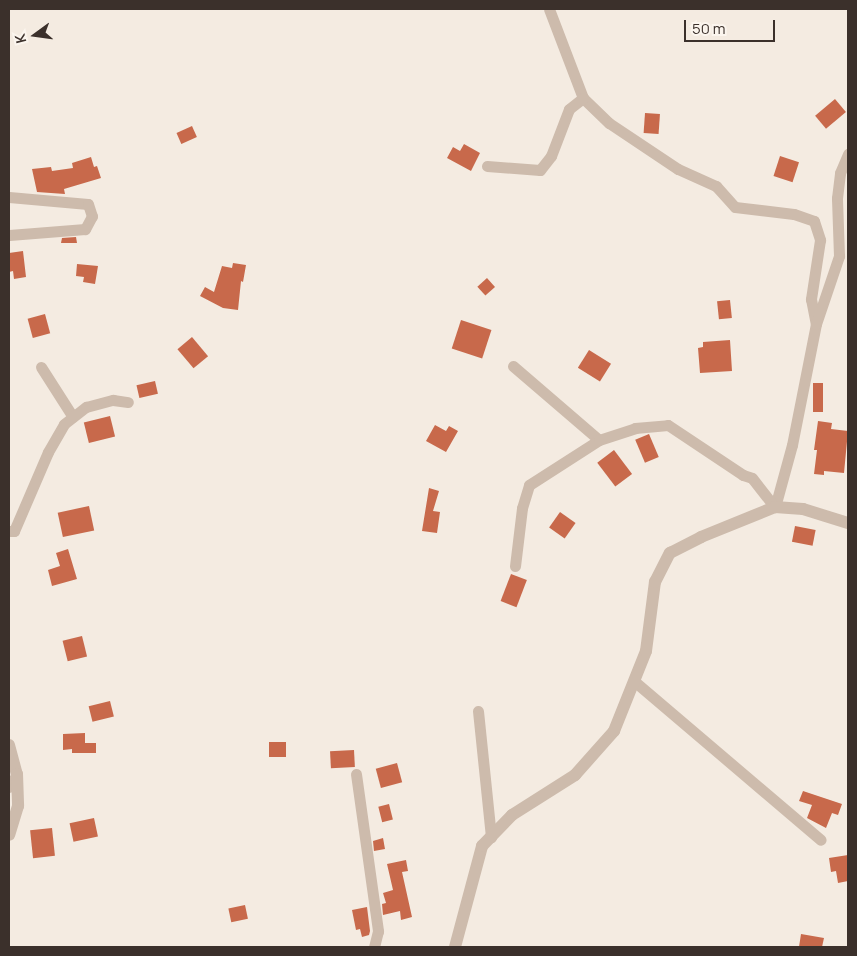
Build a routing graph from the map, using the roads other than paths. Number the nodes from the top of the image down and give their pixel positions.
1 (549, 9) edge
2 (583, 98) junction
3 (848, 154) edge
4 (487, 166) dead end
5 (9, 197) edge
6 (9, 235) edge
7 (816, 324) junction
8 (513, 366) dead end
9 (42, 367) dead end
10 (128, 402) dead end
11 (73, 417) junction
12 (599, 440) junction
13 (774, 507) junction
14 (848, 523) edge
15 (9, 531) edge
16 (515, 566) dead end
17 (634, 681) junction
18 (478, 711) dead end
19 (9, 746) edge
20 (17, 774) junction
21 (356, 774) dead end
22 (9, 787) edge
23 (9, 835) edge
24 (491, 837) junction
25 (821, 840) dead end
26 (374, 947) edge
27 (455, 947) edge

1 - 2 street
2 - 4 street
2 - 7 street
3 - 7 street
5 - 6 street
7 - 13 street
8 - 12 street
9 - 11 street
10 - 11 street
11 - 15 street
12 - 13 street
12 - 16 street
13 - 14 street
13 - 17 street
17 - 24 street
17 - 25 street
18 - 24 street
19 - 20 street
20 - 22 street
20 - 23 street
21 - 26 street
24 - 27 street

